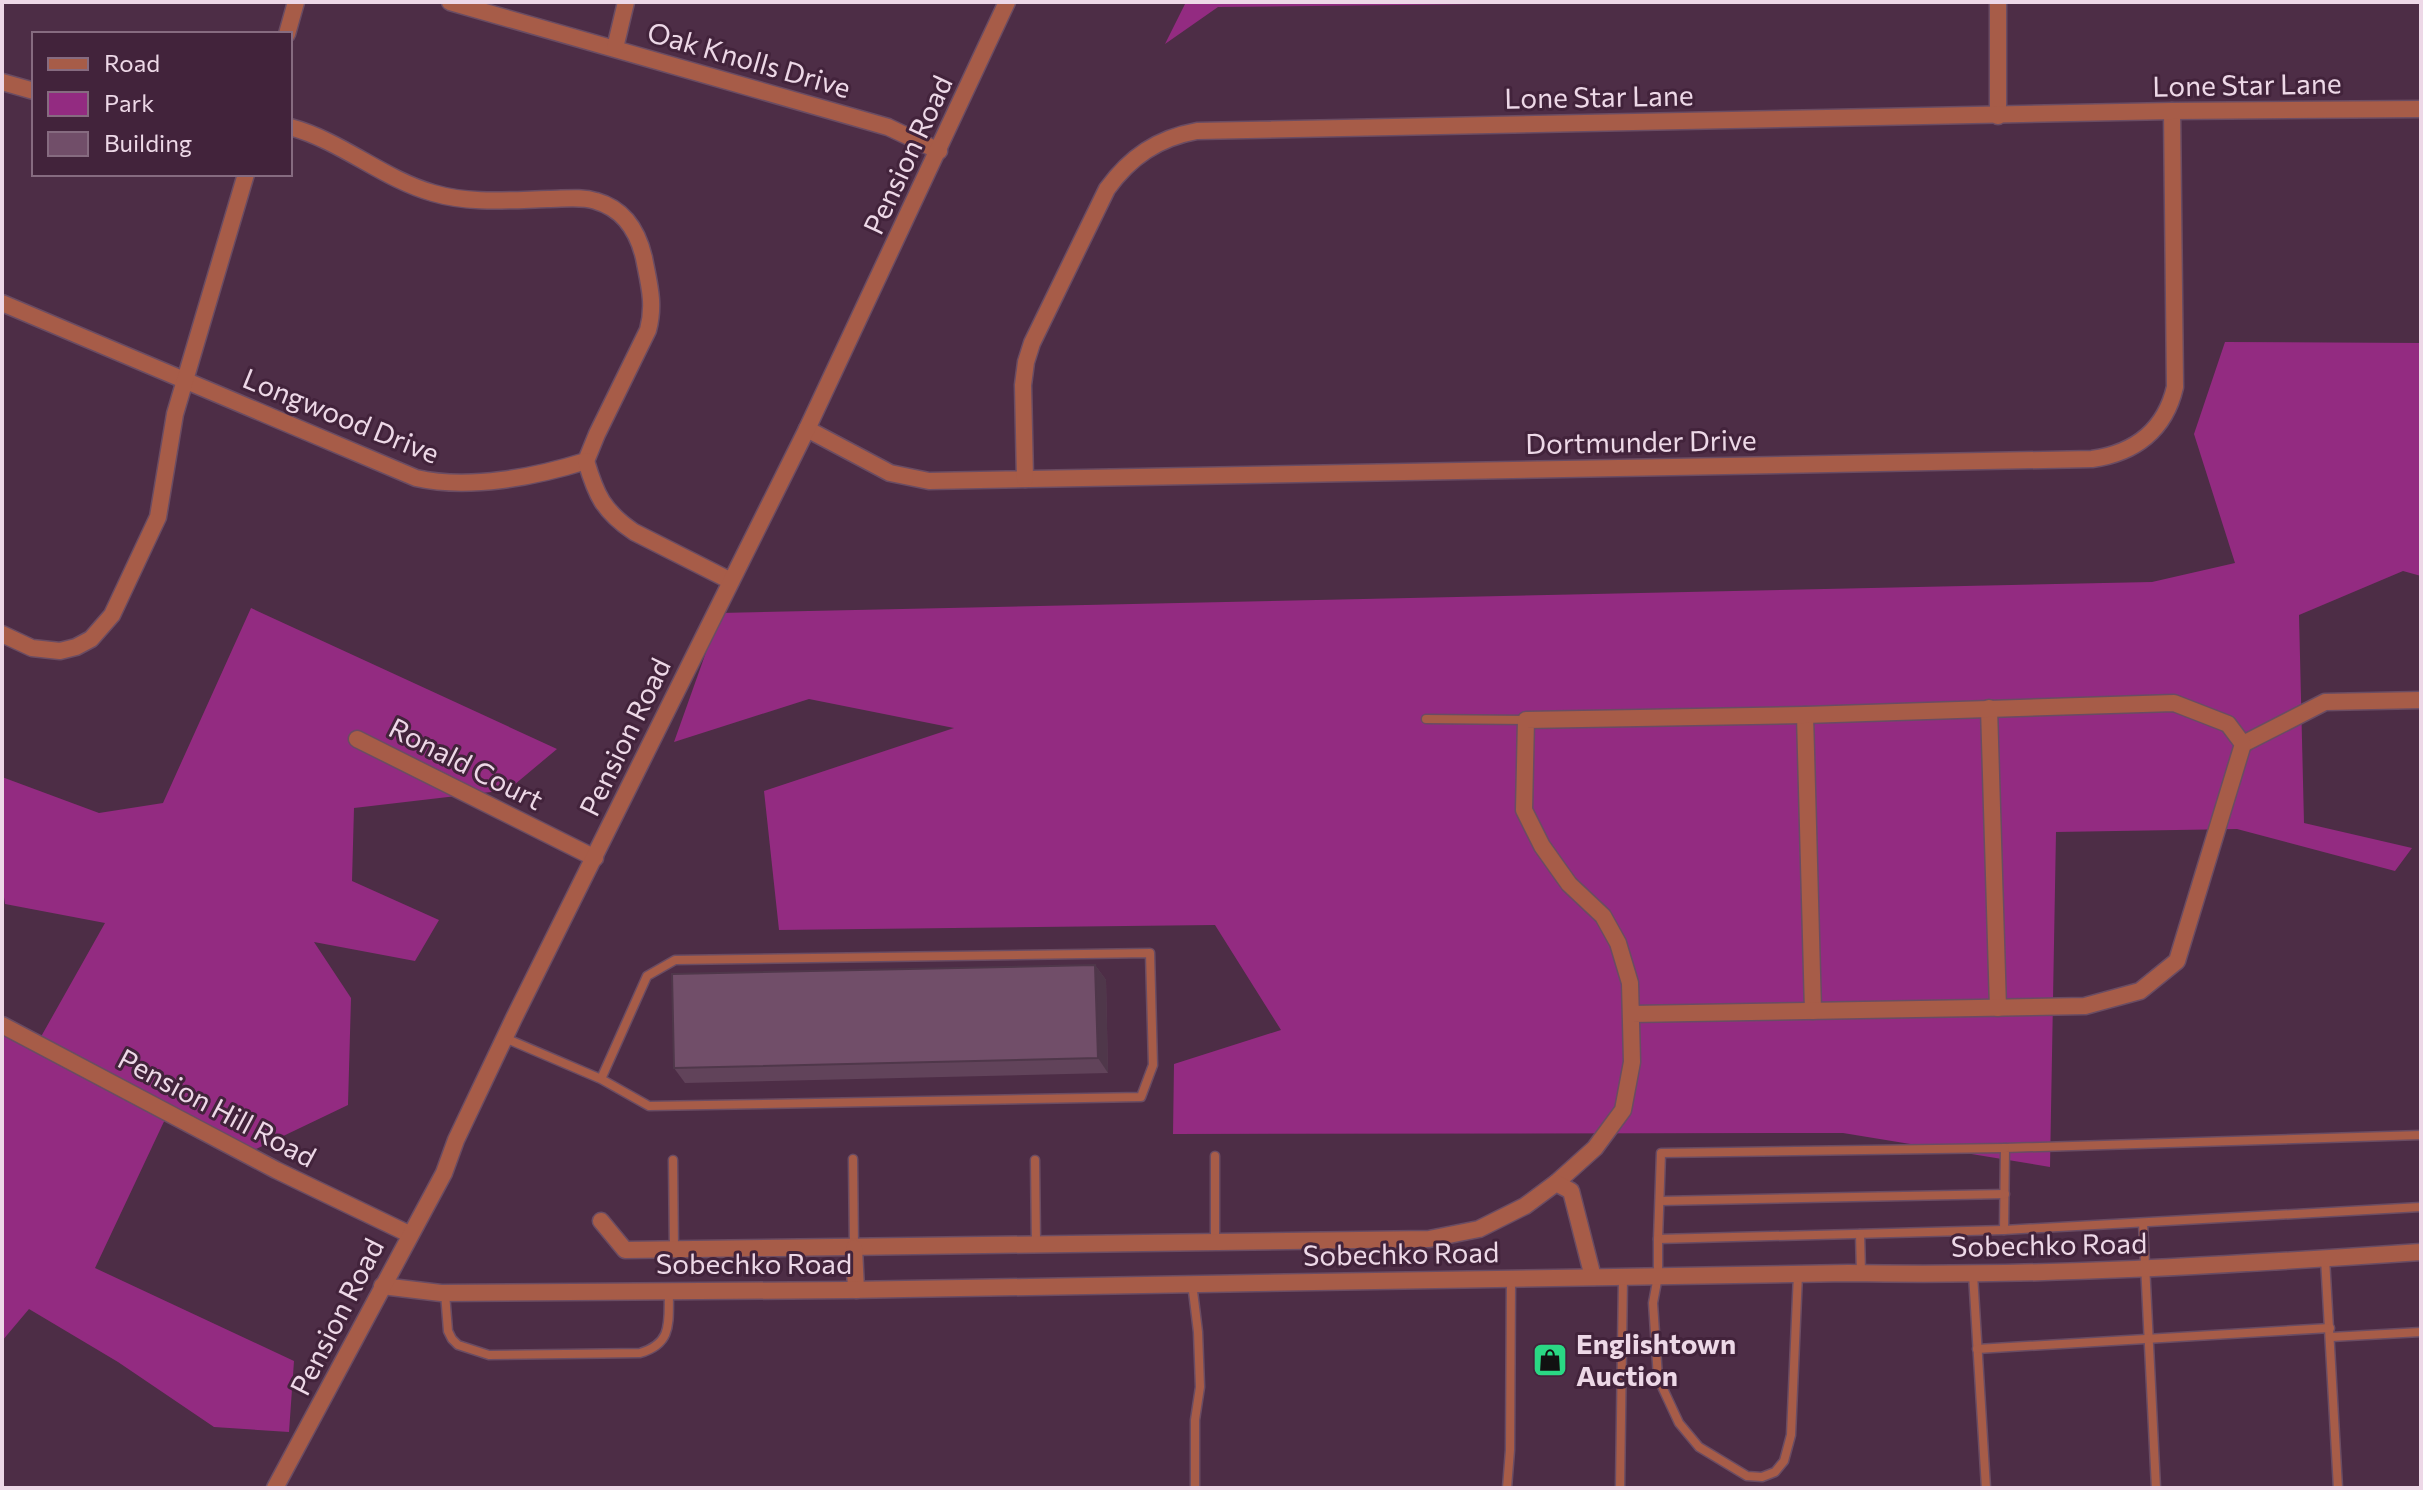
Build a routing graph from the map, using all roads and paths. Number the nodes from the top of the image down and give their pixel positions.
1 (296, 2) edge
2 (450, 2) edge
3 (626, 2) edge
4 (1007, 2) edge
5 (1998, 2) edge
6 (288, 32) edge
7 (615, 48) junction
8 (2, 82) edge
9 (32, 90) edge
10 (2421, 109) edge
11 (2172, 111) junction
12 (1998, 116) junction
13 (292, 128) edge
14 (939, 151) junction
15 (245, 176) edge
16 (2, 303) edge
17 (185, 380) junction
18 (807, 429) junction
19 (586, 461) junction
20 (1025, 479) junction
21 (731, 581) junction
22 (2, 634) edge
23 (2421, 700) edge
24 (1989, 708) junction
25 (1805, 715) junction
26 (1426, 719) dead end
27 (1526, 720) junction
28 (357, 739) dead end
29 (2243, 744) junction
30 (595, 858) junction
31 (1998, 1008) junction
32 (1813, 1011) junction
33 (1632, 1014) junction
34 (2, 1025) edge
35 (505, 1038) junction
36 (601, 1079) junction
37 (2421, 1135) edge
38 (2005, 1148) junction
39 (1215, 1156) dead end
40 (853, 1159) dead end
41 (673, 1160) dead end
42 (1035, 1160) dead end
43 (1556, 1183) junction
44 (2005, 1194) junction
45 (1660, 1201) junction
46 (2421, 1207) edge
47 (601, 1221) dead end
48 (2143, 1223) junction
49 (2004, 1230) junction
50 (409, 1234) junction
51 (1860, 1234) junction
52 (1658, 1239) junction
53 (1215, 1242) junction
54 (1037, 1245) junction
55 (854, 1248) junction
56 (674, 1249) junction
57 (2421, 1252) edge
58 (2325, 1258) junction
59 (2146, 1269) junction
60 (1798, 1274) junction
61 (1861, 1274) junction
62 (1973, 1274) junction
63 (1658, 1276) junction
64 (1593, 1277) junction
65 (1623, 1277) junction
66 (1511, 1278) junction
67 (1192, 1283) junction
68 (382, 1286) junction
69 (856, 1290) junction
70 (669, 1291) junction
71 (445, 1293) junction
72 (2330, 1332) junction
73 (2421, 1332) edge
74 (2147, 1338) junction
75 (1977, 1349) junction
76 (275, 1488) edge
77 (1195, 1488) edge
78 (1507, 1488) edge
79 (1620, 1488) edge
80 (1986, 1488) edge
81 (2156, 1488) edge
82 (2338, 1488) edge

1 - 6 street
2 - 7 street, Oak Knolls Drive
3 - 7 street
4 - 14 street, Pension Road
5 - 12 street
7 - 14 street, Oak Knolls Drive
8 - 9 street
10 - 11 street, Lone Star Lane
11 - 12 street, Lone Star Lane
11 - 20 street, Dortmunder Drive
12 - 20 street, Lone Star Lane
13 - 19 street
14 - 18 street, Pension Road
15 - 17 street
16 - 17 street, Longwood Drive
17 - 19 street, Longwood Drive
17 - 22 street
18 - 20 street, Dortmunder Drive
18 - 21 street, Pension Road
19 - 21 street
21 - 30 street, Pension Road
23 - 29 street
24 - 25 street
24 - 29 street
24 - 31 street
25 - 27 street
25 - 32 street
26 - 27 lane
27 - 33 street
28 - 30 street, Ronald Court
29 - 31 street
30 - 35 street, Pension Road
31 - 32 street
32 - 33 street
33 - 43 street
34 - 50 street, Pension Hill Road
35 - 36 lane
35 - 50 street, Pension Road
36 - 36 lane
37 - 38 lane
38 - 44 lane
38 - 45 lane
39 - 53 lane
40 - 55 lane
41 - 56 lane
42 - 54 lane
43 - 53 street
43 - 64 street
44 - 45 lane
44 - 49 lane
45 - 52 lane
46 - 48 lane
47 - 56 street
48 - 49 lane
48 - 59 lane
49 - 51 lane
50 - 68 street, Pension Road
51 - 52 lane
51 - 61 lane
52 - 63 lane
53 - 54 street
54 - 55 street
55 - 56 street
55 - 69 street
57 - 58 street, Sobechko Road
58 - 59 street, Sobechko Road
58 - 72 lane
59 - 62 street, Sobechko Road
59 - 74 lane
60 - 61 street, Sobechko Road
60 - 63 street, Sobechko Road
60 - 63 lane
61 - 62 street, Sobechko Road
62 - 75 lane
63 - 65 street, Sobechko Road
64 - 65 street, Sobechko Road
64 - 66 street, Sobechko Road
65 - 79 lane
66 - 67 street, Sobechko Road
66 - 78 lane
67 - 69 street, Sobechko Road
67 - 77 lane
68 - 71 street, Sobechko Road
68 - 76 street, Pension Road
69 - 70 street, Sobechko Road
70 - 71 street, Sobechko Road
70 - 71 lane
72 - 73 lane
72 - 74 lane
72 - 82 lane
74 - 75 lane
74 - 81 lane
75 - 80 lane

